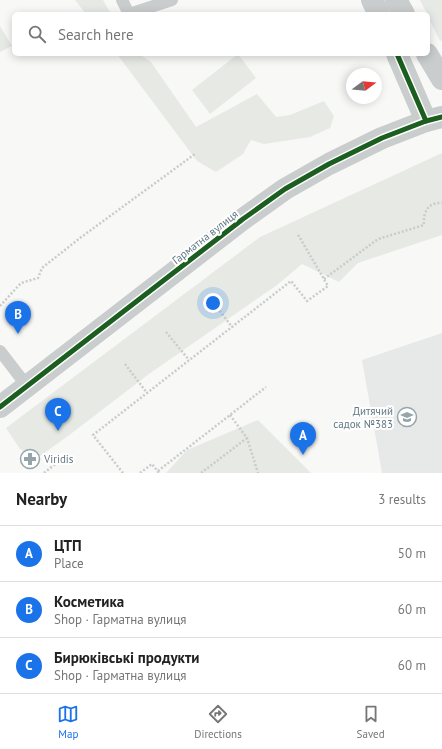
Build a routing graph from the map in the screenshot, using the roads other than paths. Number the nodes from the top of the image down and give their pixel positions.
1 (122, 0) edge
2 (172, 0) edge
3 (372, 0) edge
4 (396, 0) edge
5 (128, 12) edge
6 (135, 12) edge
7 (378, 12) edge
8 (403, 12) edge
9 (397, 56) edge
10 (428, 56) edge
11 (442, 79) edge
12 (434, 119) edge
13 (0, 351) edge
14 (27, 386) junction
15 (0, 407) edge

1 - 5 lane
2 - 6 lane
3 - 7 street
4 - 8 street
9 - 12 street
10 - 11 street
12 - 14 street, Гарматна вулиця
13 - 14 lane
14 - 15 street, Гарматна вулиця

